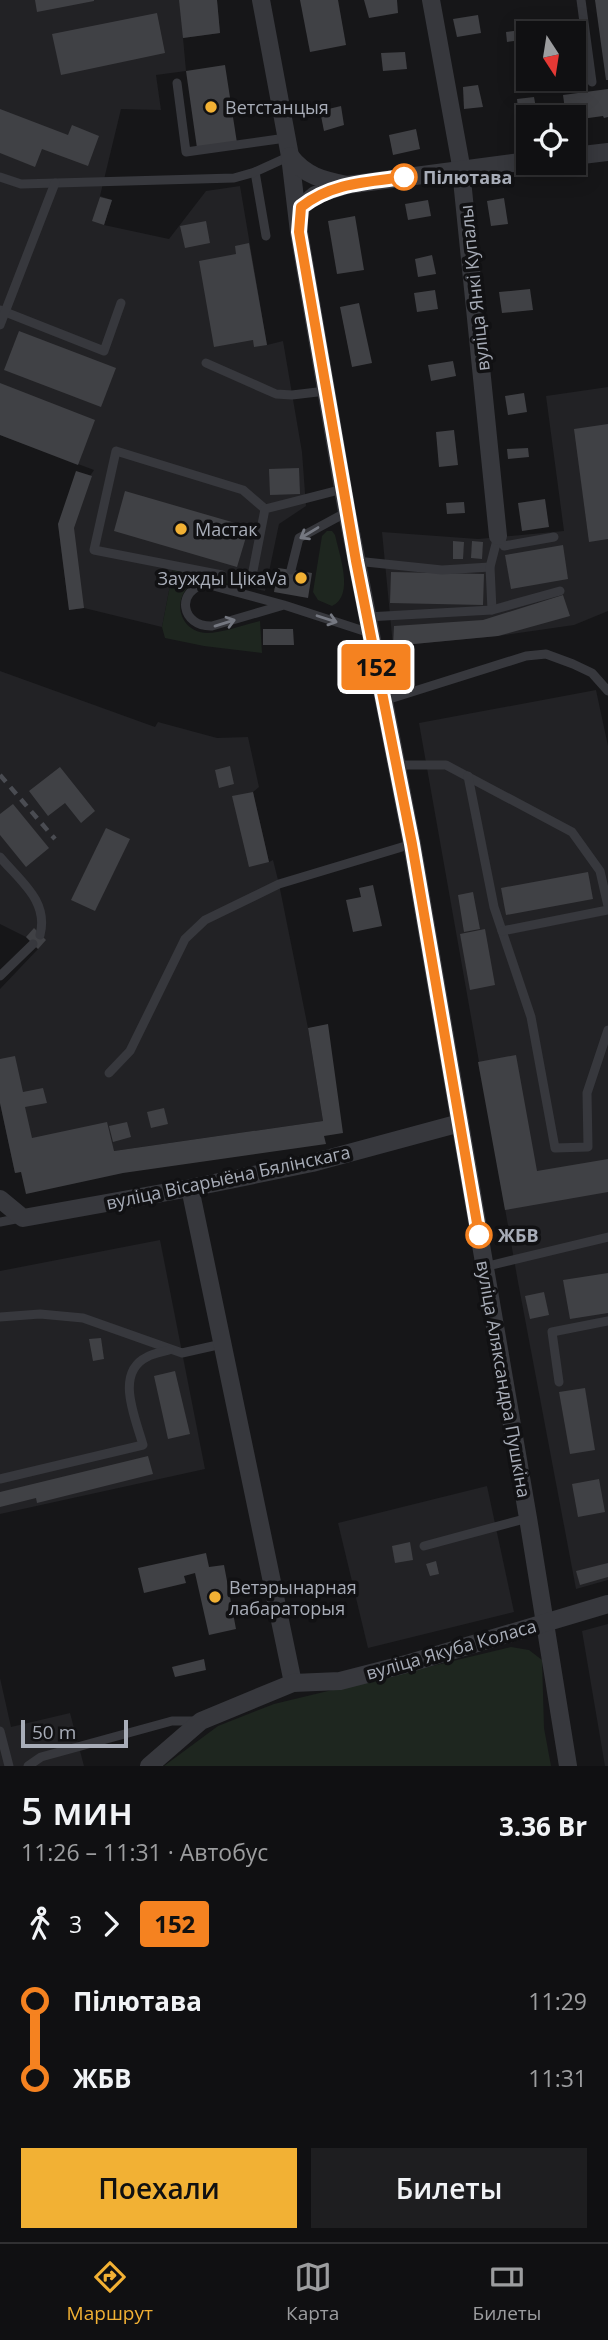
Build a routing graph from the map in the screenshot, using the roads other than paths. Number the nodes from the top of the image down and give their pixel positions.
1 (261, 0) edge
2 (430, 0) edge
3 (581, 0) edge
4 (592, 82) dead end
5 (177, 83) dead end
6 (288, 147) junction
7 (608, 152) edge
8 (586, 155) edge
9 (516, 162) edge
10 (460, 169) junction
11 (255, 172) junction
12 (0, 177) edge
13 (55, 183) junction
14 (347, 184) junction
15 (299, 232) junction
16 (266, 236) dead end
17 (121, 303) dead end
18 (3, 311) edge
19 (0, 325) edge
20 (206, 363) dead end
21 (326, 391) junction
22 (343, 489) junction
23 (265, 509) junction
24 (347, 512) junction
25 (498, 536) junction
26 (554, 537) dead end
27 (356, 561) junction
28 (490, 567) junction
29 (291, 570) dead end
30 (222, 575) dead end
31 (252, 576) dead end
32 (560, 591) dead end
33 (286, 594) dead end
34 (284, 605) junction
35 (492, 610) junction
36 (368, 625) junction
37 (608, 691) edge
38 (383, 701) junction
39 (396, 765) junction
40 (468, 776) junction
41 (412, 844) junction
42 (0, 857) edge
43 (608, 908) edge
44 (502, 931) junction
45 (40, 934) dead end
46 (33, 944) dead end
47 (0, 976) edge
48 (608, 1030) edge
49 (109, 1073) dead end
50 (460, 1123) junction
51 (190, 1188) junction
52 (0, 1199) edge
53 (23, 1217) junction
54 (0, 1222) edge
55 (608, 1237) edge
56 (484, 1267) junction
57 (0, 1317) edge
58 (608, 1321) edge
59 (222, 1344) junction
60 (169, 1350) junction
61 (559, 1382) dead end
62 (0, 1479) edge
63 (528, 1518) junction
64 (424, 1546) dead end
65 (608, 1604) edge
66 (546, 1622) junction
67 (293, 1682) junction
68 (201, 1721) junction
69 (0, 1731) edge
70 (9, 1766) edge
71 (28, 1766) edge
72 (149, 1766) edge
73 (568, 1766) edge

1 - 6 street, вуліца Аляксандра Пушкіна
2 - 10 street, вуліца Янкі Купалы
3 - 4 lane
5 - 6 lane
6 - 11 lane
6 - 14 street
6 - 15 street, вуліца Аляксандра Пушкіна
7 - 8 street
9 - 10 street
10 - 14 street
10 - 25 street, вуліца Янкі Купалы
11 - 13 lane
11 - 16 lane
12 - 13 lane
13 - 18 lane
14 - 15 street
15 - 21 street, вуліца Аляксандра Пушкіна
17 - 18 lane
18 - 19 lane
20 - 21 lane
21 - 22 street, вуліца Аляксандра Пушкіна
22 - 23 lane
22 - 24 street, вуліца Аляксандра Пушкіна
23 - 30 lane
23 - 31 lane
24 - 27 street, вуліца Аляксандра Пушкіна
24 -> 29 lane
25 - 26 lane
25 - 28 lane
27 - 28 lane
27 - 36 street, вуліца Аляксандра Пушкіна
28 - 35 lane
32 - 35 lane
33 - 34 lane
34 -> 34 lane
34 -> 36 lane
35 - 36 lane
36 - 38 street, вуліца Аляксандра Пушкіна
37 - 38 lane
38 - 39 street, вуліца Аляксандра Пушкіна
39 - 40 lane
39 - 41 street, вуліца Аляксандра Пушкіна
40 - 43 lane
40 - 44 lane
41 - 49 lane
41 - 50 street, вуліца Аляксандра Пушкіна
42 - 45 lane
43 - 44 lane
44 - 48 lane
46 - 47 lane
50 - 51 street, вуліца Вісарыёна Бялінскага
50 - 56 street, вуліца Аляксандра Пушкіна
51 - 53 street, вуліца Вісарыёна Бялінскага
51 - 59 street
52 - 53 street
53 - 54 lane
55 - 56 lane
56 - 63 street, вуліца Аляксандра Пушкіна
57 - 60 lane
58 - 61 lane
59 - 60 lane
59 - 67 street
60 - 62 lane
63 - 64 lane
63 - 66 street, вуліца Аляксандра Пушкіна
65 - 66 street, вуліца Якуба Коласа
66 - 67 street, вуліца Якуба Коласа
66 - 73 street, вуліца Аляксандра Пушкіна
67 - 68 street
68 - 71 lane
68 - 72 street
69 - 70 lane

